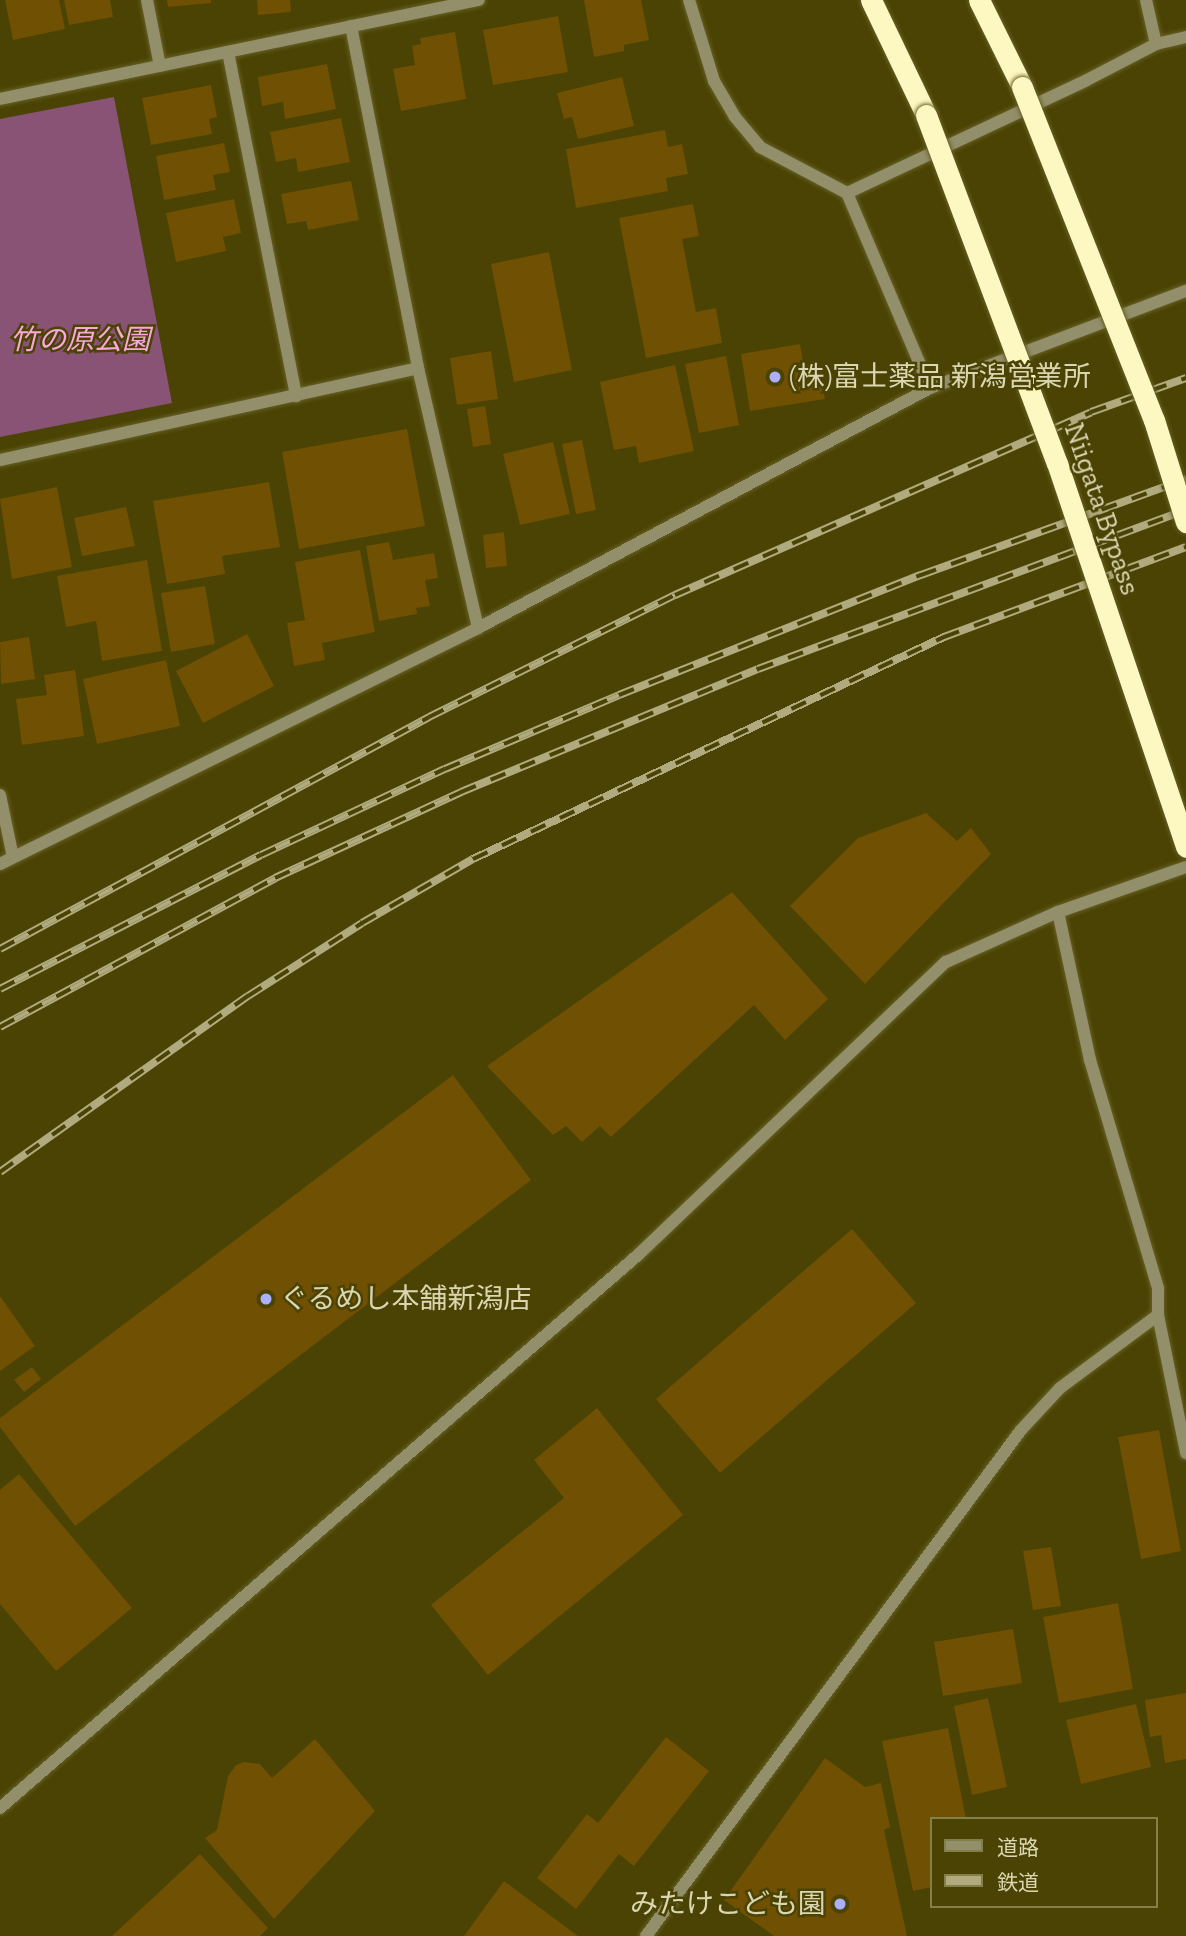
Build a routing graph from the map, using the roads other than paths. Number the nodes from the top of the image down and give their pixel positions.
1 (146, 0) edge
2 (479, 0) edge
3 (689, 0) edge
4 (871, 0) edge
5 (979, 0) edge
6 (1146, 0) edge
7 (351, 26) junction
8 (1186, 37) edge
9 (1156, 44) junction
10 (228, 52) junction
11 (160, 66) junction
12 (0, 99) edge
13 (847, 193) junction
14 (1186, 291) edge
15 (418, 368) junction
16 (930, 388) junction
17 (296, 396) junction
18 (0, 460) edge
19 (1186, 522) edge
20 (478, 628) junction
21 (0, 795) edge
22 (1186, 847) edge
23 (13, 857) junction
24 (0, 864) edge
25 (1186, 867) edge
26 (1058, 912) junction
27 (1158, 1315) junction
28 (1186, 1453) edge
29 (0, 1808) edge
30 (646, 1936) edge

1 - 11 street
2 - 7 street
3 - 13 street
4 - 22 highway, Niigata Bypass, bridge
5 - 19 highway, bridge
6 - 9 street
7 - 10 street
7 - 15 street
8 - 9 street
9 - 13 street
10 - 11 street
10 - 17 street
11 - 12 street
13 - 16 street
14 - 16 street
15 - 17 street
15 - 20 street
16 - 20 street
17 - 18 street
20 - 23 street
21 - 23 street
23 - 24 street
25 - 26 street
26 - 27 street
26 - 29 street
27 - 28 street
27 - 30 street

